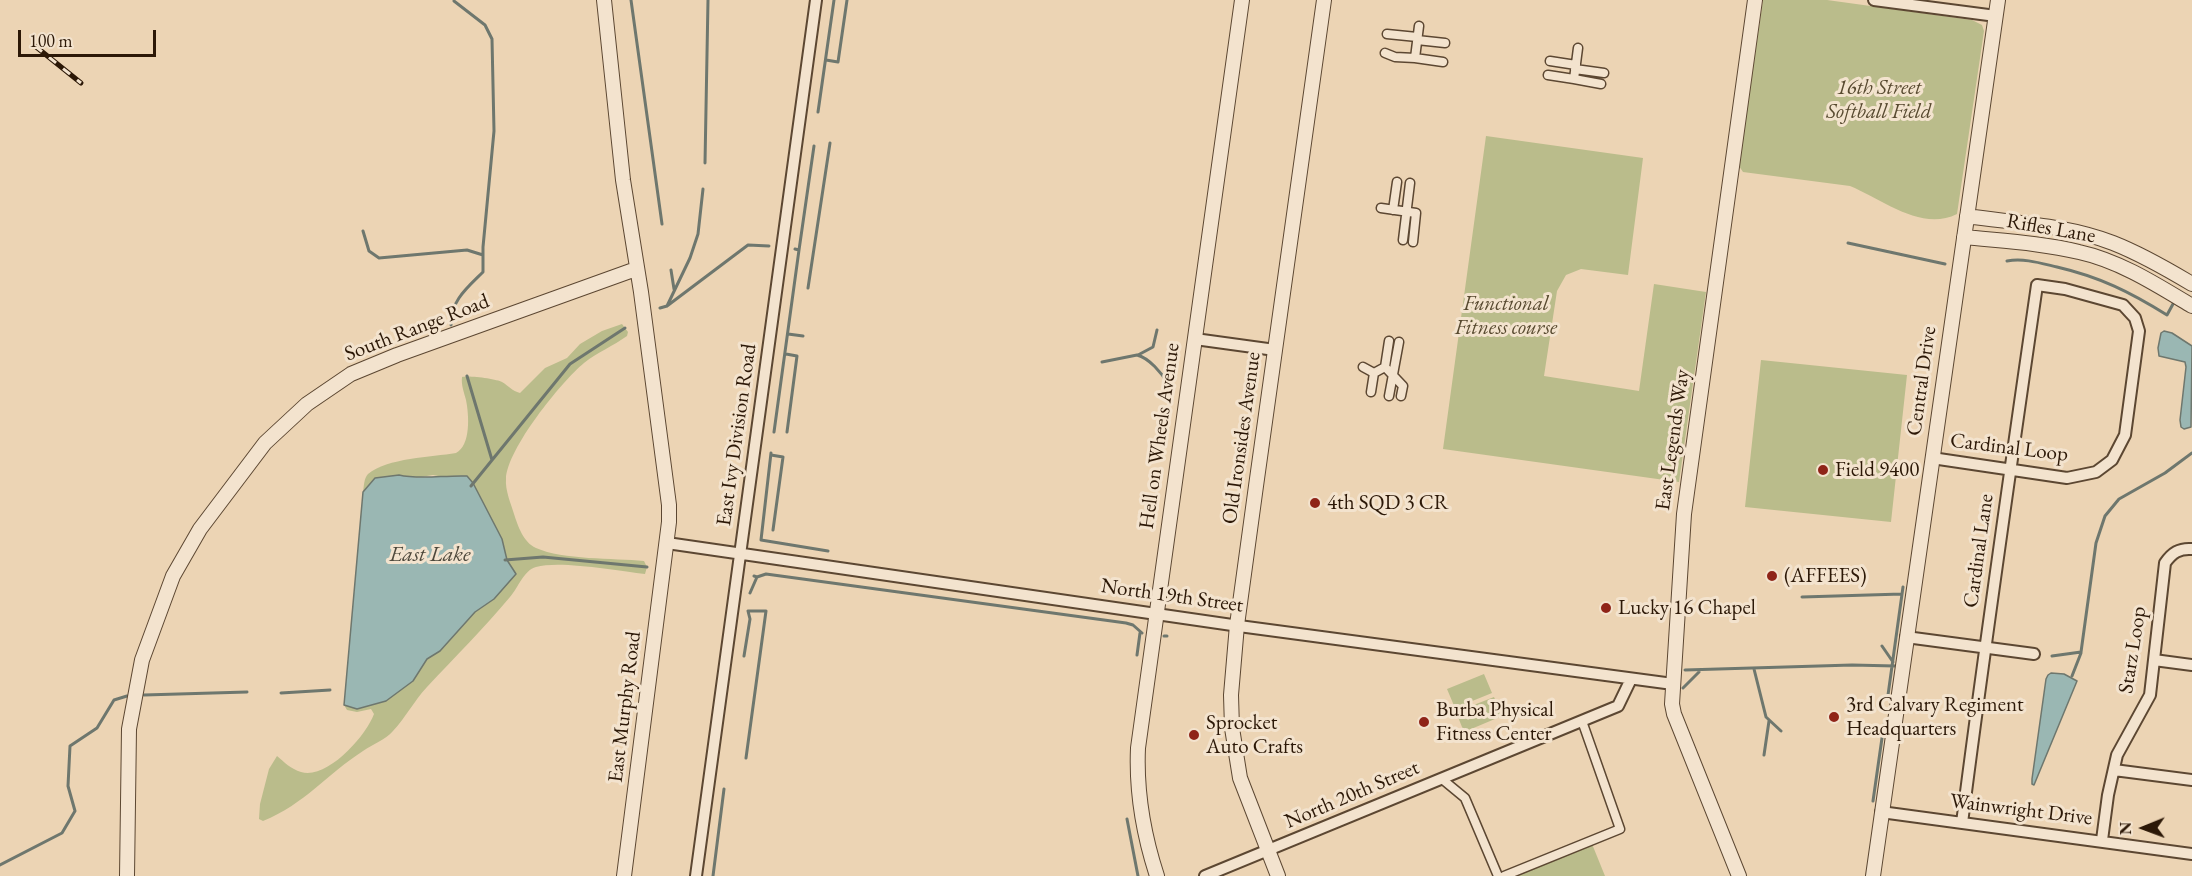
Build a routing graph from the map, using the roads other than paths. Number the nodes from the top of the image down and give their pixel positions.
1 (604, 0) edge
2 (816, 0) edge
3 (1242, 0) edge
4 (1324, 0) edge
5 (1755, 0) edge
6 (1874, 0) edge
7 (1998, 0) edge
8 (1996, 16) junction
9 (1419, 26) dead end
10 (1387, 34) dead end
11 (1417, 38) junction
12 (1446, 43) dead end
13 (1578, 48) dead end
14 (1385, 53) dead end
15 (1415, 58) junction
16 (1550, 61) dead end
17 (1443, 62) dead end
18 (1576, 67) junction
19 (1604, 74) dead end
20 (1548, 75) dead end
21 (1574, 80) junction
22 (1601, 84) dead end
23 (1396, 182) dead end
24 (1410, 183) dead end
25 (1380, 208) dead end
26 (1393, 210) junction
27 (1406, 212) junction
28 (1967, 216) junction
29 (1964, 237) junction
30 (1402, 240) dead end
31 (1413, 242) dead end
32 (636, 269) junction
33 (2192, 284) edge
34 (2037, 285) joint
35 (2192, 306) edge
36 (1195, 339) junction
37 (1389, 341) dead end
38 (1399, 342) dead end
39 (1275, 351) junction
40 (1363, 367) dead end
41 (1385, 367) junction
42 (1374, 373) junction
43 (1392, 374) junction
44 (1371, 392) dead end
45 (1389, 396) dead end
46 (1401, 396) dead end
47 (1932, 458) junction
48 (2011, 470) junction
49 (667, 543) junction
50 (2192, 549) edge
51 (741, 554) junction
52 (1157, 614) junction
53 (1237, 625) junction
54 (1906, 637) junction
55 (1985, 647) junction
56 (2034, 654) dead end
57 (2154, 660) junction
58 (2192, 665) edge
59 (1631, 679) junction
60 (1673, 684) junction
61 (1582, 721) junction
62 (2114, 770) junction
63 (1442, 779) junction
64 (2192, 780) edge
65 (1881, 812) junction
66 (1962, 823) junction
67 (2102, 840) junction
68 (1268, 851) junction
69 (2192, 854) edge
70 (127, 876) edge
71 (624, 876) edge
72 (696, 876) edge
73 (1157, 876) edge
74 (1205, 876) edge
75 (1278, 876) edge
76 (1497, 876) edge
77 (1504, 876) edge
78 (1739, 876) edge
79 (1873, 876) edge

1 - 32 street, East Murphy Road
2 - 51 street, East Ivy Division Road
3 - 36 street, Hell on Wheels Avenue
4 - 39 street, Old Ironsides Avenue
5 - 60 street, East Legends Way
6 - 8 street
7 - 8 street, Central Drive
8 - 28 street, Central Drive
9 - 11 street
10 - 11 street
11 - 12 street
11 - 15 street
13 - 18 street
14 - 15 street
15 - 17 street
16 - 18 street
18 - 19 street
18 - 21 street
20 - 21 street
21 - 22 street
23 - 26 street
24 - 27 street
25 - 26 street
26 - 27 street
27 - 30 street
27 - 31 street
28 - 29 street, Central Drive
28 - 33 street, Rifles Lane
29 - 35 street, Rifles Lane
29 - 47 street, Central Drive
32 - 49 street, East Murphy Road
32 - 70 street, South Range Road
34 - 48 street, Cardinal Lane
34 - 48 street, Cardinal Loop
36 - 39 street
36 - 52 street, Hell on Wheels Avenue
37 - 41 street
38 - 43 street
39 - 53 street, Old Ironsides Avenue
40 - 42 street
41 - 42 street
41 - 43 street
42 - 44 street
43 - 45 street
43 - 46 street
47 - 48 street, Cardinal Loop
47 - 54 street, Central Drive
48 - 55 street, Cardinal Lane
49 - 51 street, North 19th Street
49 - 71 street, East Murphy Road
50 - 57 street, Starz Loop
51 - 52 street, North 19th Street
51 - 72 street, East Ivy Division Road
52 - 53 street, North 19th Street
52 - 73 street, Hell on Wheels Avenue
53 - 59 street, North 19th Street
53 - 68 street, Old Ironsides Avenue
54 - 55 street
54 - 65 street, Central Drive
55 - 56 street
55 - 66 street, Cardinal Lane
57 - 58 street
57 - 62 street, Starz Loop
59 - 60 street, North 19th Street
59 - 61 street, North 20th Street
60 - 78 street, East Legends Way
61 - 63 street, North 20th Street
61 - 77 street
62 - 64 street
62 - 67 street, Starz Loop
63 - 68 street, North 20th Street
63 - 76 street
65 - 66 street, Wainwright Drive
65 - 79 street, Central Drive
66 - 67 street, Wainwright Drive
67 - 69 street, Wainwright Drive
68 - 74 street, North 20th Street
68 - 75 street, Old Ironsides Avenue

